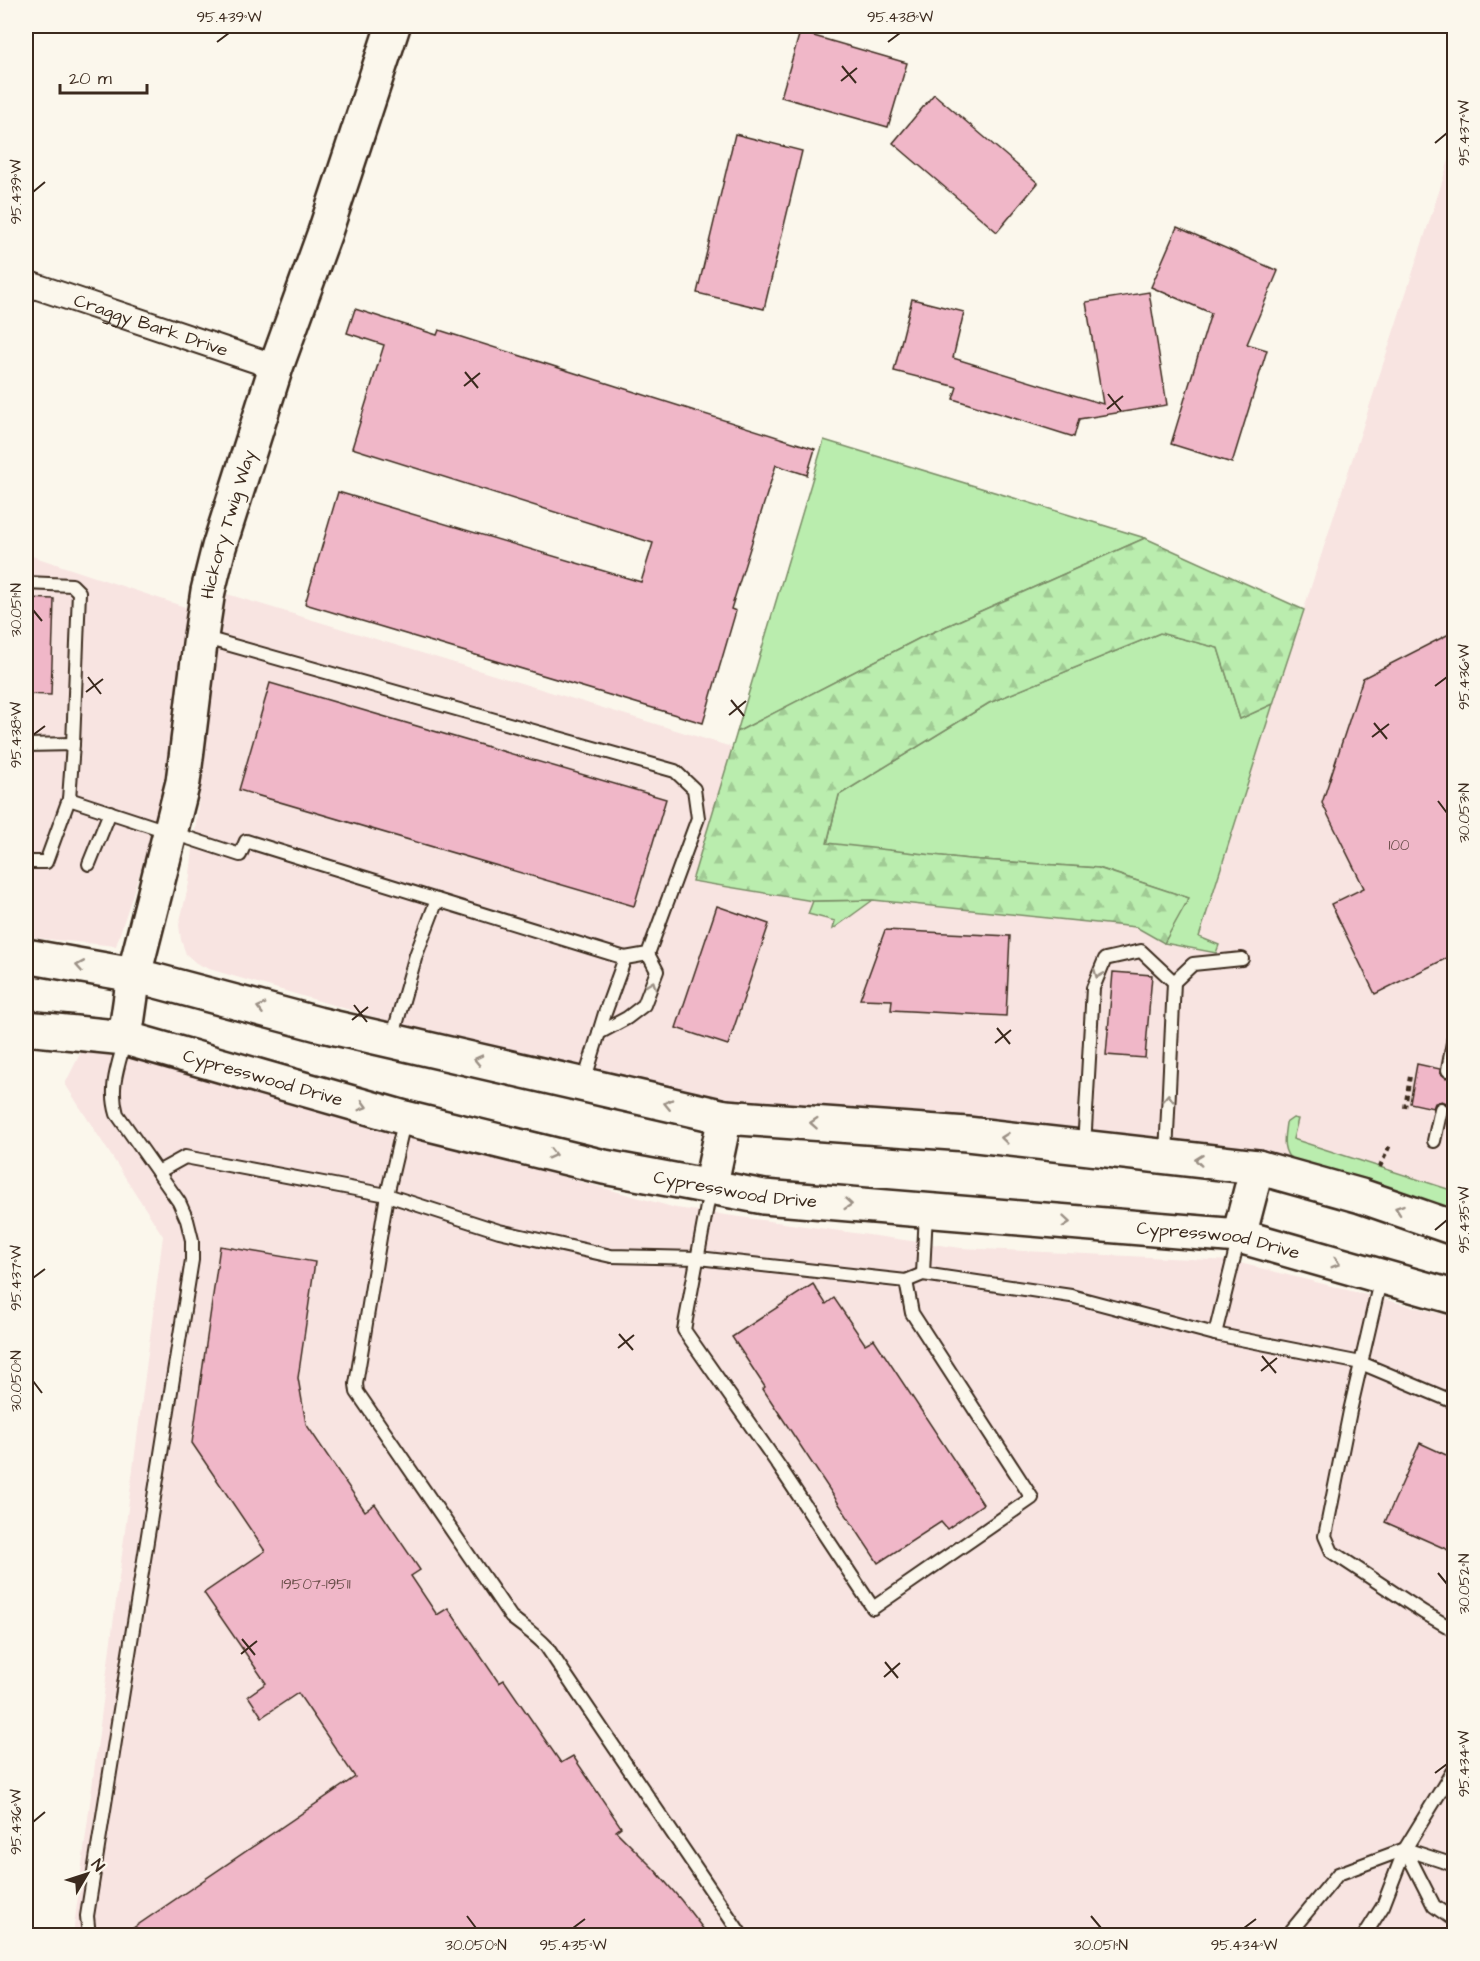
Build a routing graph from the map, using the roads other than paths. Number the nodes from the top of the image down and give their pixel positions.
1 (393, 26) edge
2 (26, 283) edge
3 (276, 367) junction
4 (26, 583) edge
5 (201, 636) junction
6 (73, 744) junction
7 (26, 745) edge
8 (69, 799) junction
9 (110, 812) junction
10 (171, 831) junction
11 (26, 862) edge
12 (89, 864) dead end
13 (437, 900) junction
14 (648, 954) junction
15 (26, 956) edge
16 (625, 958) junction
17 (1242, 959) dead end
18 (134, 975) junction
19 (1174, 982) junction
20 (26, 1028) edge
21 (599, 1034) junction
22 (1455, 1037) edge
23 (125, 1038) junction
24 (392, 1040) junction
25 (1448, 1070) dead end
26 (583, 1084) junction
27 (1441, 1109) dead end
28 (725, 1117) junction
29 (405, 1118) junction
30 (1434, 1141) dead end
31 (1084, 1147) junction
32 (1166, 1156) junction
33 (1257, 1167) junction
34 (158, 1172) junction
35 (710, 1188) junction
36 (387, 1195) junction
37 (926, 1210) junction
38 (1455, 1228) edge
39 (1239, 1236) junction
40 (698, 1258) junction
41 (922, 1274) junction
42 (1381, 1276) junction
43 (906, 1281) junction
44 (1455, 1297) edge
45 (1215, 1334) junction
46 (1361, 1363) junction
47 (1455, 1402) edge
48 (1455, 1630) edge
49 (1455, 1769) edge
50 (1405, 1849) junction
51 (1455, 1865) edge
52 (1455, 1920) edge
53 (89, 1935) edge
54 (742, 1935) edge
55 (1287, 1935) edge
56 (1364, 1935) edge

1 - 3 main road, Hickory Twig Way
2 - 3 street, Craggy Bark Drive
3 - 5 main road, Hickory Twig Way
4 - 6 lane
5 - 10 main road, Hickory Twig Way
5 - 14 lane
6 - 7 lane
6 - 8 lane
8 - 9 lane
8 - 11 lane
9 - 10 lane
9 - 12 lane
10 - 13 lane
10 - 18 main road, Hickory Twig Way
13 - 16 lane
13 - 24 lane
14 - 16 lane
21 -> 14 lane
18 -> 15 main road
16 - 21 lane
17 - 19 lane
18 - 23 main road, Hickory Twig Way
24 -> 18 main road
19 -> 31 lane
32 -> 19 lane
20 - 23 main road, Cypresswood Drive
21 - 26 lane
22 - 25 lane
23 -> 29 main road, Cypresswood Drive
23 - 34 lane
26 -> 24 main road
28 -> 26 main road
27 - 30 lane
31 -> 28 main road
28 - 35 main road
29 -> 35 main road, Cypresswood Drive
29 - 36 lane
31 - 32 main road
33 -> 32 main road
38 -> 33 main road
33 - 39 main road
34 - 36 lane
34 - 53 lane
35 -> 37 main road, Cypresswood Drive
35 - 40 lane
36 - 40 lane
36 - 54 lane
37 -> 39 main road, Cypresswood Drive
37 - 41 lane
39 -> 42 main road, Cypresswood Drive
39 - 45 lane
40 - 43 lane
40 - 43 lane
41 - 43 lane
41 - 45 lane
42 - 44 main road, Cypresswood Drive
42 - 46 lane
45 - 46 lane
46 - 47 lane
46 - 48 lane
49 - 50 lane
50 - 51 lane
50 - 52 lane
50 - 55 lane
50 - 56 lane

